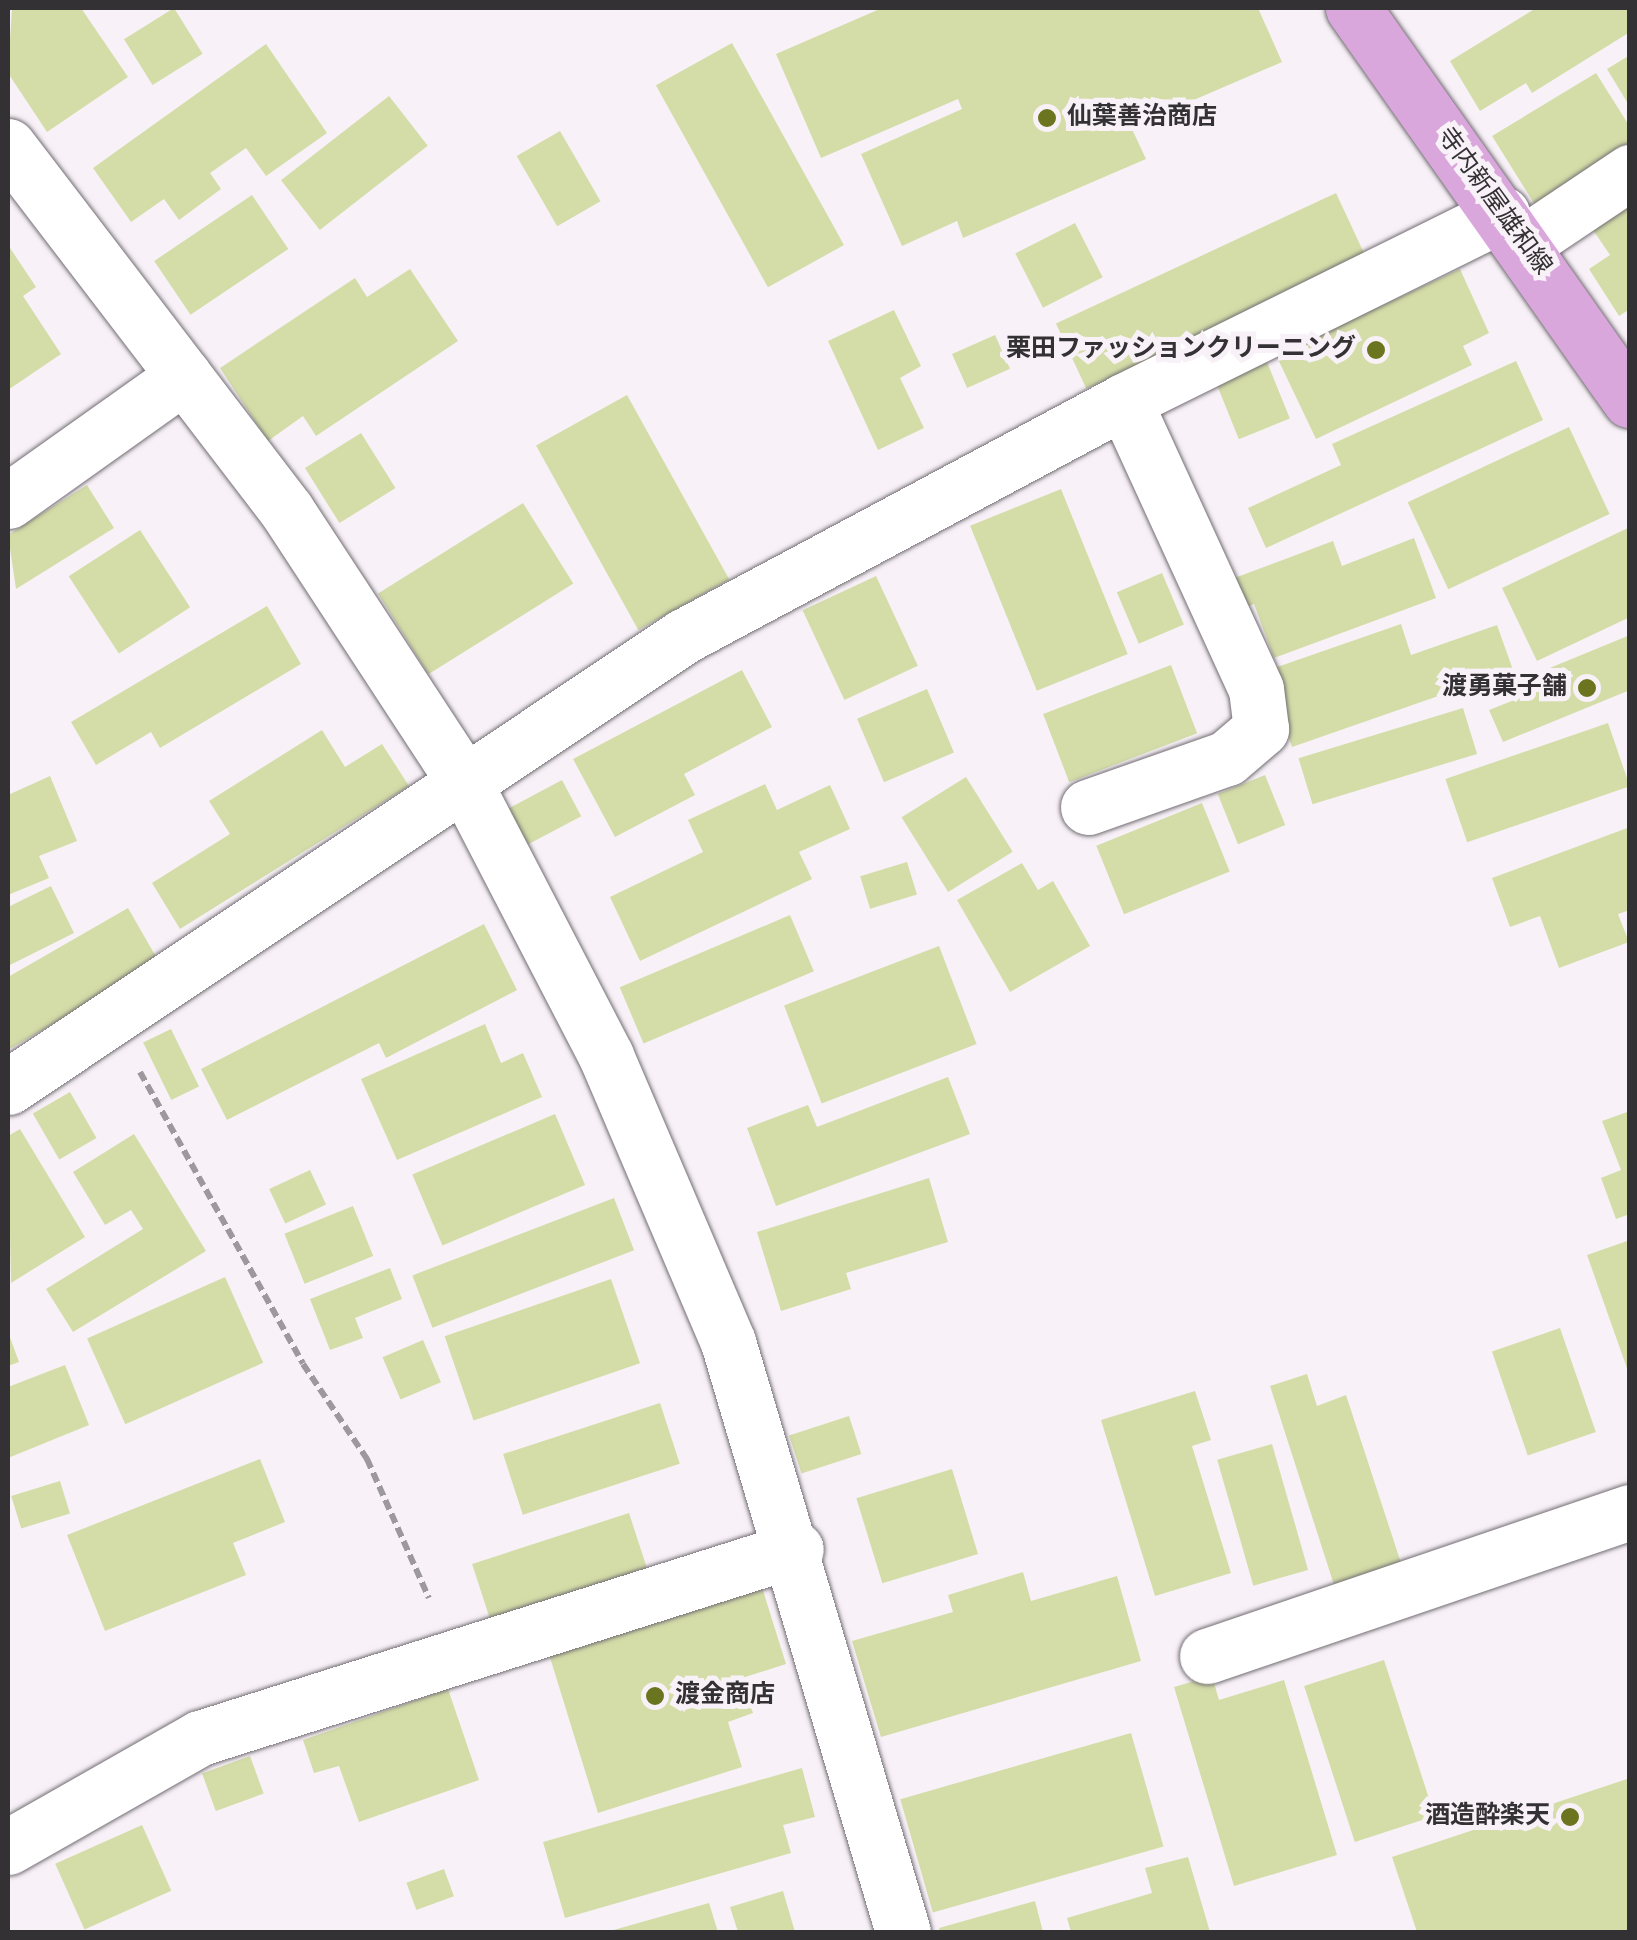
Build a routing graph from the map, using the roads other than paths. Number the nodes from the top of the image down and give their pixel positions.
1 (1353, 8) edge
2 (8, 146) edge
3 (1630, 172) edge
4 (1513, 228) junction
5 (184, 376) junction
6 (1630, 400) edge
7 (1124, 401) junction
8 (8, 501) edge
9 (464, 782) junction
10 (1088, 806) dead end
11 (8, 1088) edge
12 (1630, 1512) edge
13 (796, 1549) junction
14 (1207, 1656) dead end
15 (8, 1847) edge
16 (903, 1932) edge

1 - 4 main road, 寺内新屋雄和線
2 - 5 street
3 - 4 street
4 - 6 main road, 寺内新屋雄和線
4 - 7 street
5 - 8 street
5 - 9 street
7 - 9 street
7 - 10 street
9 - 11 street
9 - 13 street
12 - 14 street
13 - 15 street
13 - 16 street

